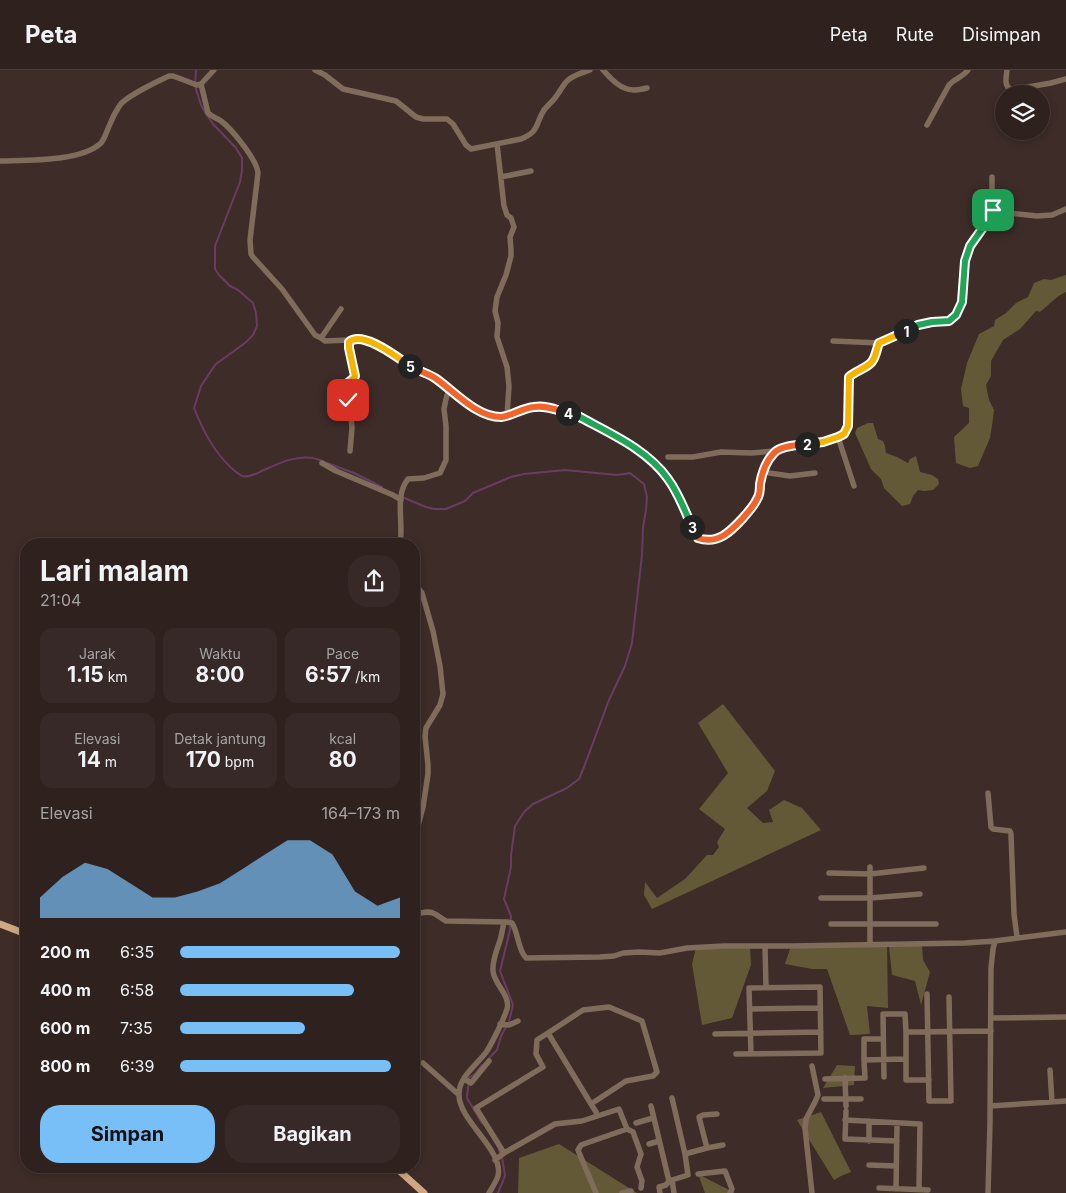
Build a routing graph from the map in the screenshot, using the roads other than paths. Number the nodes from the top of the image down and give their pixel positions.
1 (214, 70) edge
2 (315, 70) edge
3 (590, 70) edge
4 (603, 70) edge
5 (968, 70) edge
6 (1007, 70) edge
7 (1066, 79) edge
8 (198, 85) junction
9 (647, 88) dead end
10 (927, 125) dead end
11 (497, 144) junction
12 (0, 161) edge
13 (531, 172) dead end
14 (992, 176) dead end
15 (501, 177) junction
16 (1066, 209) edge
17 (998, 215) junction
18 (341, 309) dead end
19 (321, 338) junction
20 (350, 340) junction
21 (833, 341) dead end
22 (879, 343) junction
23 (449, 389) junction
24 (508, 416) junction
25 (838, 437) junction
26 (350, 451) dead end
27 (775, 451) junction
28 (668, 457) dead end
29 (322, 463) dead end
30 (762, 472) junction
31 (815, 473) dead end
32 (854, 486) dead end
33 (401, 497) junction
34 (401, 538) edge
35 (420, 590) edge
36 (988, 793) dead end
37 (420, 819) edge
38 (870, 867) dead end
39 (924, 868) dead end
40 (829, 873) dead end
41 (870, 874) junction
42 (920, 894) dead end
43 (821, 898) dead end
44 (870, 898) junction
45 (420, 912) edge
46 (507, 923) junction
47 (0, 924) edge
48 (831, 924) dead end
49 (870, 924) junction
50 (936, 924) dead end
51 (20, 932) edge
52 (1066, 932) edge
53 (1016, 937) junction
54 (995, 940) junction
55 (870, 945) junction
56 (765, 946) junction
57 (766, 987) junction
58 (927, 994) dead end
59 (949, 996) dead end
60 (820, 1008) junction
61 (750, 1009) junction
62 (1066, 1017) edge
63 (991, 1018) junction
64 (518, 1021) dead end
65 (504, 1025) junction
66 (950, 1031) junction
67 (991, 1031) junction
68 (820, 1032) junction
69 (906, 1032) junction
70 (928, 1032) junction
71 (548, 1033) junction
72 (750, 1033) junction
73 (716, 1034) dead end
74 (884, 1039) junction
75 (736, 1054) dead end
76 (750, 1054) junction
77 (906, 1059) junction
78 (864, 1060) junction
79 (884, 1060) junction
80 (489, 1061) dead end
81 (424, 1063) dead end
82 (812, 1066) dead end
83 (1050, 1070) dead end
84 (884, 1077) dead end
85 (845, 1078) junction
86 (825, 1079) dead end
87 (929, 1080) junction
88 (467, 1081) junction
89 (458, 1094) junction
90 (672, 1098) dead end
91 (824, 1099) dead end
92 (846, 1099) junction
93 (861, 1099) dead end
94 (1066, 1101) edge
95 (1052, 1102) junction
96 (591, 1104) junction
97 (651, 1106) dead end
98 (990, 1106) junction
99 (626, 1107) dead end
100 (619, 1109) junction
101 (596, 1112) dead end
102 (717, 1114) dead end
103 (653, 1118) junction
104 (845, 1120) junction
105 (870, 1121) junction
106 (636, 1123) dead end
107 (897, 1123) junction
108 (627, 1128) junction
109 (659, 1141) junction
110 (869, 1141) junction
111 (897, 1141) junction
112 (649, 1144) dead end
113 (723, 1145) dead end
114 (707, 1148) junction
115 (504, 1153) junction
116 (686, 1154) junction
117 (496, 1158) junction
118 (869, 1165) dead end
119 (896, 1166) junction
120 (402, 1173) edge
121 (694, 1174) junction
122 (670, 1180) junction
123 (641, 1188) dead end
124 (879, 1188) dead end
125 (896, 1189) junction
126 (918, 1189) junction
127 (630, 1190) dead end
128 (928, 1190) dead end
129 (910, 1191) edge
130 (424, 1193) edge
131 (489, 1193) edge
132 (596, 1193) edge
133 (622, 1193) edge
134 (660, 1193) edge
135 (674, 1193) edge
136 (730, 1193) edge
137 (812, 1193) edge
138 (988, 1193) edge

1 - 8 street
2 - 11 street
3 - 11 street
4 - 9 street
5 - 10 street
6 - 7 street
8 - 12 street
8 - 19 street
11 - 15 street
13 - 15 street
14 - 17 street
15 - 24 street
16 - 17 street
17 - 22 street
18 - 19 street
19 - 20 street
20 - 23 street
20 - 26 street
21 - 22 street
22 - 25 street
23 - 24 street
23 - 33 street
24 - 30 street
25 - 27 street
25 - 32 street
27 - 28 street
27 - 30 street
29 - 33 street
30 - 31 street
33 - 34 street
35 - 37 street
36 - 53 street
38 - 41 street
39 - 41 street
40 - 41 street
41 - 44 street
42 - 44 street
43 - 44 street
44 - 49 street
45 - 46 street
46 - 56 street
46 - 65 street
47 - 51 main road
48 - 49 street
49 - 50 street
49 - 55 street
52 - 53 street
53 - 54 street
54 - 55 street
54 - 63 street
55 - 56 street
56 - 57 street
57 - 60 street
57 - 61 street
58 - 70 street
59 - 66 street
60 - 61 street
60 - 68 street
61 - 72 street
62 - 63 street
63 - 67 street
64 - 65 street
65 - 88 street
66 - 67 street
66 - 70 street
66 - 87 street
67 - 98 street
68 - 72 street
68 - 76 street
69 - 70 street
69 - 74 street
69 - 77 street
70 - 87 street
71 - 96 street
71 - 96 street
71 - 115 street
72 - 73 street
72 - 76 street
74 - 78 street
74 - 79 street
75 - 76 street
77 - 79 street
77 - 87 street
78 - 79 street
78 - 85 street
79 - 84 street
80 - 88 street
81 - 89 street
82 - 137 street
83 - 95 street
85 - 86 street
85 - 92 street
88 - 89 street
89 - 117 street
90 - 116 street
91 - 92 street
92 - 93 street
92 - 104 street
94 - 95 street
95 - 98 street
96 - 101 street
97 - 103 street
98 - 138 street
99 - 100 street
100 - 108 street
100 - 115 street
102 - 114 street
103 - 106 street
103 - 109 street
104 - 105 street
104 - 110 street
105 - 107 street
105 - 110 street
107 - 111 street
107 - 126 street
108 - 123 street
108 - 132 street
109 - 112 street
109 - 122 street
110 - 111 street
111 - 119 street
113 - 114 street
114 - 116 street
115 - 117 street
116 - 121 street
117 - 131 street
118 - 119 street
119 - 125 street
120 - 130 main road
121 - 122 street
121 - 136 street
122 - 134 street
122 - 135 street
124 - 125 street
125 - 129 street
126 - 128 street
126 - 129 street
127 - 133 street

